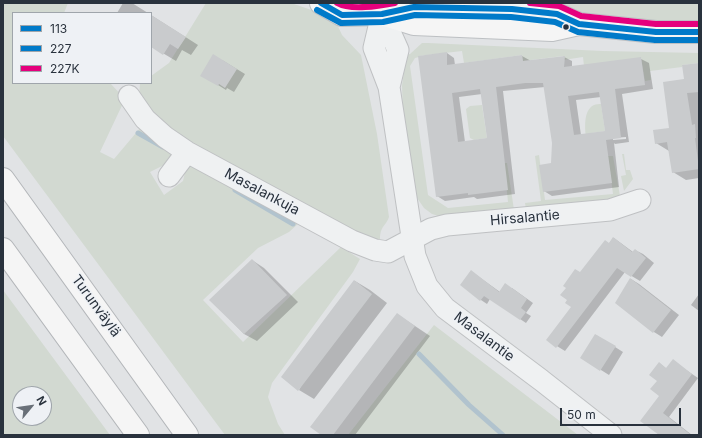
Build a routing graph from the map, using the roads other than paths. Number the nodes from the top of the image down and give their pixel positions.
1 (321, 3) edge
2 (360, 3) edge
3 (382, 14) junction
4 (699, 32) edge
5 (129, 96) dead end
6 (187, 152) junction
7 (170, 176) dead end
8 (3, 178) edge
9 (640, 200) dead end
10 (412, 240) junction
11 (3, 249) edge
12 (138, 435) edge
13 (187, 435) edge
14 (611, 435) edge

1 - 3 main road
2 - 3 main road
3 - 4 main road
3 - 10 street, Masalantie
5 - 6 street, Masalankuja
6 - 7 street
6 - 10 street, Masalankuja
8 - 13 main road, Turunväylä
9 - 10 street, Hirsalantie
10 - 14 street, Masalantie
11 - 12 main road

